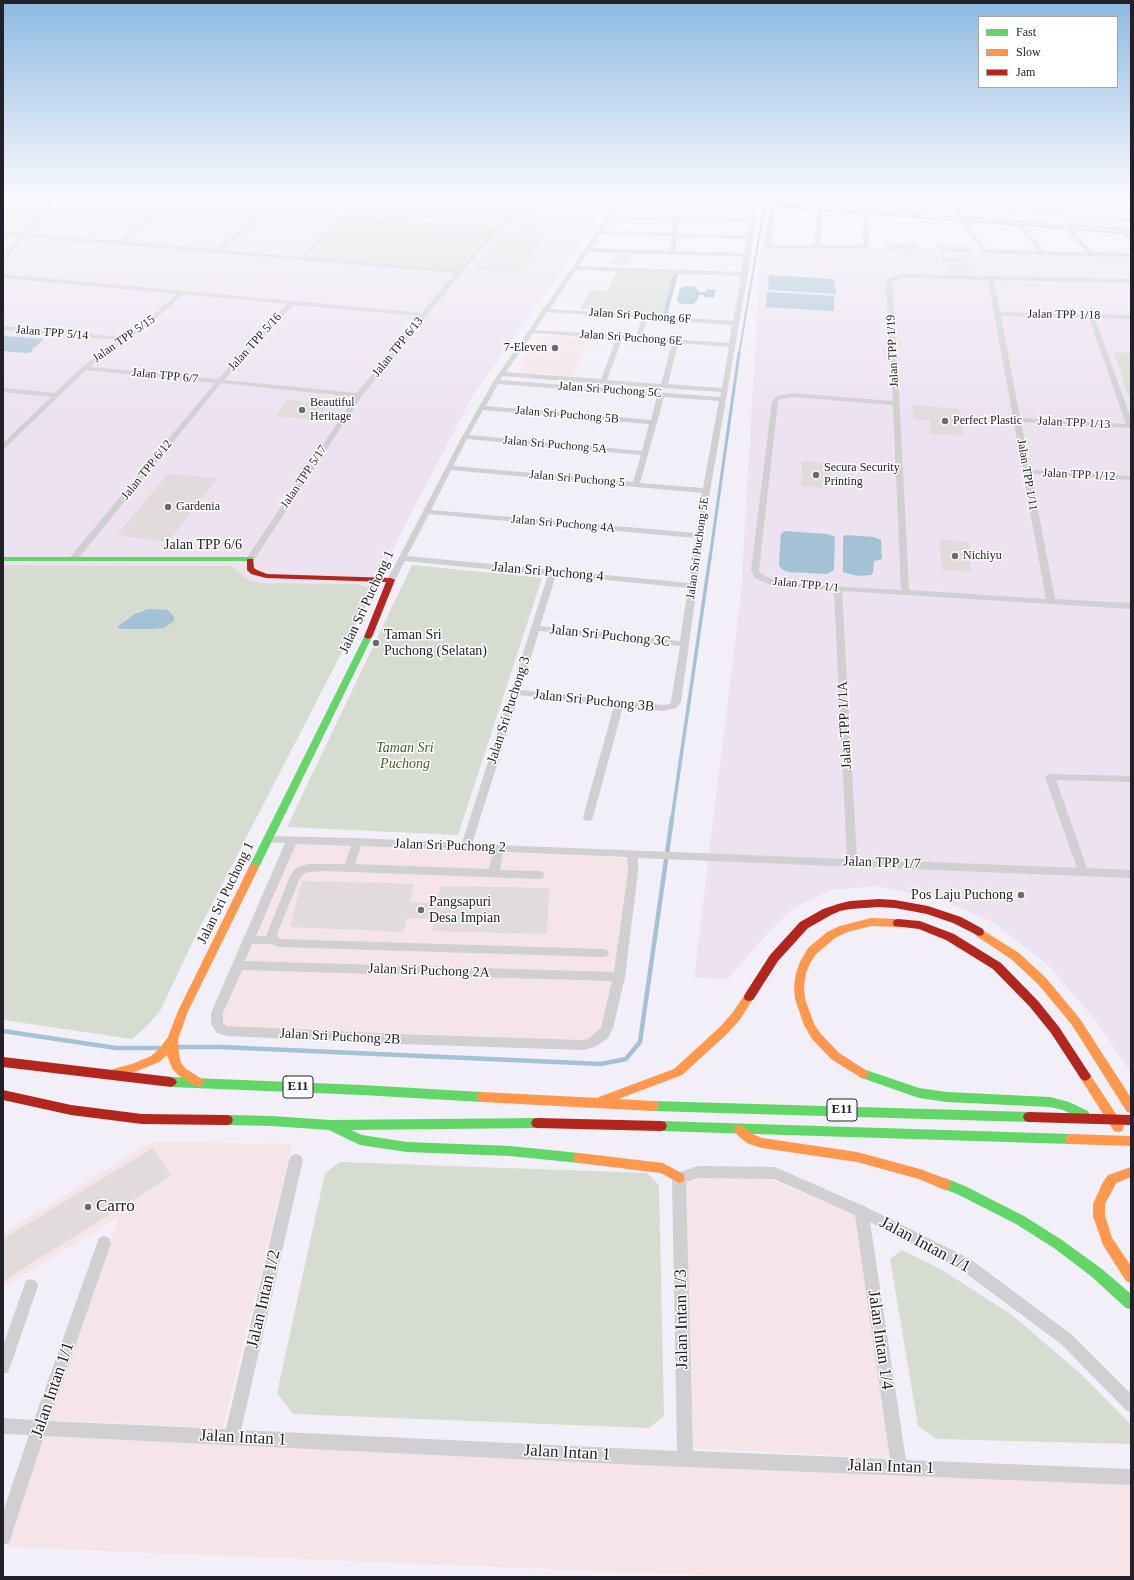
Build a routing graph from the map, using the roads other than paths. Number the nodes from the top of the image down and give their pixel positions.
1 (411, 268) edge
2 (463, 268) edge
3 (575, 268) edge
4 (697, 268) edge
5 (745, 268) edge
6 (459, 272) junction
7 (744, 274) junction
8 (3, 276) edge
9 (991, 278) junction
10 (1131, 281) edge
11 (181, 293) junction
12 (291, 303) junction
13 (544, 310) junction
14 (998, 314) junction
15 (424, 315) junction
16 (1091, 316) junction
17 (1131, 316) edge
18 (645, 317) junction
19 (736, 323) junction
20 (3, 328) edge
21 (530, 331) junction
22 (620, 337) junction
23 (638, 338) junction
24 (124, 339) junction
25 (674, 341) junction
26 (732, 345) junction
27 (84, 368) junction
28 (501, 374) junction
29 (219, 382) junction
30 (496, 382) junction
31 (603, 382) junction
32 (664, 386) junction
33 (3, 390) edge
34 (724, 390) junction
35 (661, 394) junction
36 (56, 395) junction
37 (359, 396) junction
38 (723, 399) junction
39 (895, 403) junction
40 (481, 408) junction
41 (1017, 420) junction
42 (653, 422) junction
43 (1131, 426) edge
44 (465, 437) junction
45 (3, 447) edge
46 (644, 453) junction
47 (449, 468) junction
48 (1027, 472) junction
49 (1131, 478) edge
50 (636, 484) junction
51 (706, 491) junction
52 (427, 512) junction
53 (699, 536) junction
54 (74, 558) junction
55 (403, 558) junction
56 (3, 559) edge
57 (250, 559) junction
58 (553, 573) junction
59 (392, 580) junction
60 (692, 586) junction
61 (838, 589) junction
62 (905, 592) junction
63 (1050, 601) junction
64 (1131, 606) edge
65 (535, 628) junction
66 (685, 644) junction
67 (515, 692) junction
68 (619, 704) junction
69 (673, 706) joint
70 (1131, 779) edge
71 (588, 817) dead end
72 (268, 839) junction
73 (292, 840) junction
74 (357, 842) junction
75 (466, 847) junction
76 (499, 848) junction
77 (635, 854) junction
78 (852, 862) junction
79 (349, 868) junction
80 (1083, 871) junction
81 (494, 873) junction
82 (1131, 874) edge
83 (539, 875) dead end
84 (250, 940) junction
85 (273, 940) junction
86 (603, 953) dead end
87 (239, 964) junction
88 (619, 977) junction
89 (172, 1042) junction
90 (3, 1062) edge
91 (105, 1075) junction
92 (200, 1084) junction
93 (3, 1095) edge
94 (594, 1104) junction
95 (1131, 1108) edge
96 (1090, 1119) junction
97 (1131, 1120) edge
98 (330, 1125) junction
99 (739, 1129) junction
100 (1131, 1141) edge
101 (1131, 1148) edge
102 (296, 1160) dead end
103 (1131, 1172) edge
104 (679, 1178) junction
105 (861, 1211) junction
106 (104, 1243) dead end
107 (1131, 1277) edge
108 (31, 1286) dead end
109 (1131, 1303) edge
110 (3, 1367) edge
111 (1131, 1405) edge
112 (3, 1426) edge
113 (39, 1428) junction
114 (232, 1437) junction
115 (685, 1459) junction
116 (899, 1468) junction
117 (1131, 1477) edge
118 (3, 1537) edge

1 - 6 street
2 - 6 street, Jalan TPP 6/13
3 - 13 street, Jalan Sri Puchong 1
4 - 7 street
5 - 7 street, Jalan Sri Puchong 5E
6 - 15 street, Jalan TPP 6/13
7 - 19 street, Jalan Sri Puchong 5E
8 - 11 street
9 - 10 street, Jalan TPP 1/19
9 - 14 street, Jalan TPP 1/11
9 - 39 street, Jalan TPP 1/19
11 - 12 street
11 - 24 street, Jalan TPP 5/15
12 - 15 street
12 - 29 street, Jalan TPP 5/16
13 - 18 street, Jalan Sri Puchong 6F
13 - 21 street, Jalan Sri Puchong 1
14 - 16 street, Jalan TPP 1/18
14 - 41 street, Jalan TPP 1/11
15 - 37 street, Jalan TPP 6/13
16 - 17 street, Jalan TPP 1/18
16 - 43 street
18 - 19 street, Jalan Sri Puchong 6F
18 - 23 street
19 - 26 street, Jalan Sri Puchong 5E
20 - 24 street, Jalan TPP 5/14
21 - 22 street, Jalan Sri Puchong 6E
21 - 28 street, Jalan Sri Puchong 1
22 - 23 street, Jalan Sri Puchong 6E
22 - 31 street
23 - 25 street, Jalan Sri Puchong 6E
24 - 27 street, Jalan TPP 5/15
25 - 26 street, Jalan Sri Puchong 6E
25 - 32 street
26 - 34 street, Jalan Sri Puchong 5E
27 - 29 street, Jalan TPP 6/7
27 - 36 street
28 - 30 street, Jalan Sri Puchong 1
28 - 31 street
29 - 37 street, Jalan TPP 6/7
29 - 54 street, Jalan TPP 6/12
30 - 35 street, Jalan Sri Puchong 5C
30 - 40 street, Jalan Sri Puchong 1
31 - 32 street
32 - 34 street
33 - 36 street
34 - 38 street, Jalan Sri Puchong 5E
35 - 38 street, Jalan Sri Puchong 5C
35 - 42 street
36 - 45 street
37 - 57 street, Jalan TPP 5/17
38 - 51 street, Jalan Sri Puchong 5E
39 - 61 street, Jalan TPP 1/1
39 - 62 street, Jalan TPP 1/19
40 - 42 street, Jalan Sri Puchong 5B
40 - 44 street, Jalan Sri Puchong 1
41 - 43 street, Jalan TPP 1/13
41 - 48 street, Jalan TPP 1/11
42 - 46 street
44 - 46 street, Jalan Sri Puchong 5A
44 - 47 street, Jalan Sri Puchong 1
46 - 50 street
47 - 50 street, Jalan Sri Puchong 5
47 - 52 street, Jalan Sri Puchong 1
48 - 49 street, Jalan TPP 1/12
48 - 63 street, Jalan TPP 1/11
50 - 51 street, Jalan Sri Puchong 5
51 - 53 street, Jalan Sri Puchong 5E
52 - 53 street, Jalan Sri Puchong 4A
52 - 55 street, Jalan Sri Puchong 1
53 - 60 street, Jalan Sri Puchong 5E
54 - 56 main road, Jalan TPP 6/6
54 - 57 main road, Jalan TPP 6/6
55 - 58 street, Jalan Sri Puchong 4
55 - 59 street, Jalan Sri Puchong 1
57 - 59 main road, Jalan TPP 6/6
58 - 60 street, Jalan Sri Puchong 4
58 - 65 street, Jalan Sri Puchong 3
59 - 72 main road, Jalan Sri Puchong 1
60 - 66 street, Jalan Sri Puchong 5E
61 - 62 street, Jalan TPP 1/1
61 - 78 street, Jalan TPP 1/1A
62 - 63 street, Jalan TPP 1/1
63 - 64 street, Jalan TPP 1/1
65 - 66 street, Jalan Sri Puchong 3C
65 - 67 street, Jalan Sri Puchong 3
66 - 69 street, Jalan Sri Puchong 5E
67 - 68 street, Jalan Sri Puchong 3B
67 - 75 street, Jalan Sri Puchong 3
68 - 69 street, Jalan Sri Puchong 3B
68 - 71 street
70 - 80 street
72 - 73 street, Jalan Sri Puchong 2
72 - 89 main road, Jalan Sri Puchong 1
73 - 74 street, Jalan Sri Puchong 2
73 - 84 street, Jalan Sri Puchong 2B
74 - 75 street, Jalan Sri Puchong 2
74 - 79 street
75 - 76 street, Jalan Sri Puchong 2
76 - 77 street, Jalan Sri Puchong 2
76 - 81 street
77 - 78 street, Jalan TPP 1/7
77 - 88 street
78 - 80 street, Jalan TPP 1/7
79 - 81 street
79 - 85 street
80 - 82 street, Jalan TPP 1/7
81 - 83 street
84 - 85 street
84 - 87 street, Jalan Sri Puchong 2B
85 - 86 street
87 - 88 street, Jalan Sri Puchong 2A
87 - 88 street, Jalan Sri Puchong 2B
89 - 91 main road, Jalan Sri Puchong 1
89 - 92 main road, Jalan Sri Puchong 1
90 - 91 main road, E11
91 - 92 main road, E11
92 - 94 main road, E11
93 - 98 main road, E11
94 - 95 main road
94 - 96 main road, E11
96 - 97 main road, E11
96 - 101 main road
98 - 99 main road, E11
98 - 104 main road
99 - 100 main road, E11
99 - 109 main road
102 - 114 street, Jalan Intan 1/2
103 - 107 main road
104 - 105 street, Jalan Intan 1/1
104 - 115 street, Jalan Intan 1/3
105 - 111 street, Jalan Intan 1/1
105 - 116 street, Jalan Intan 1/4
106 - 113 street, Jalan Intan 1/1
108 - 110 street
112 - 113 street, Jalan Intan 1
113 - 114 street, Jalan Intan 1
113 - 118 street, Jalan Intan 1/1
114 - 115 street, Jalan Intan 1
115 - 116 street, Jalan Intan 1
116 - 117 street, Jalan Intan 1

